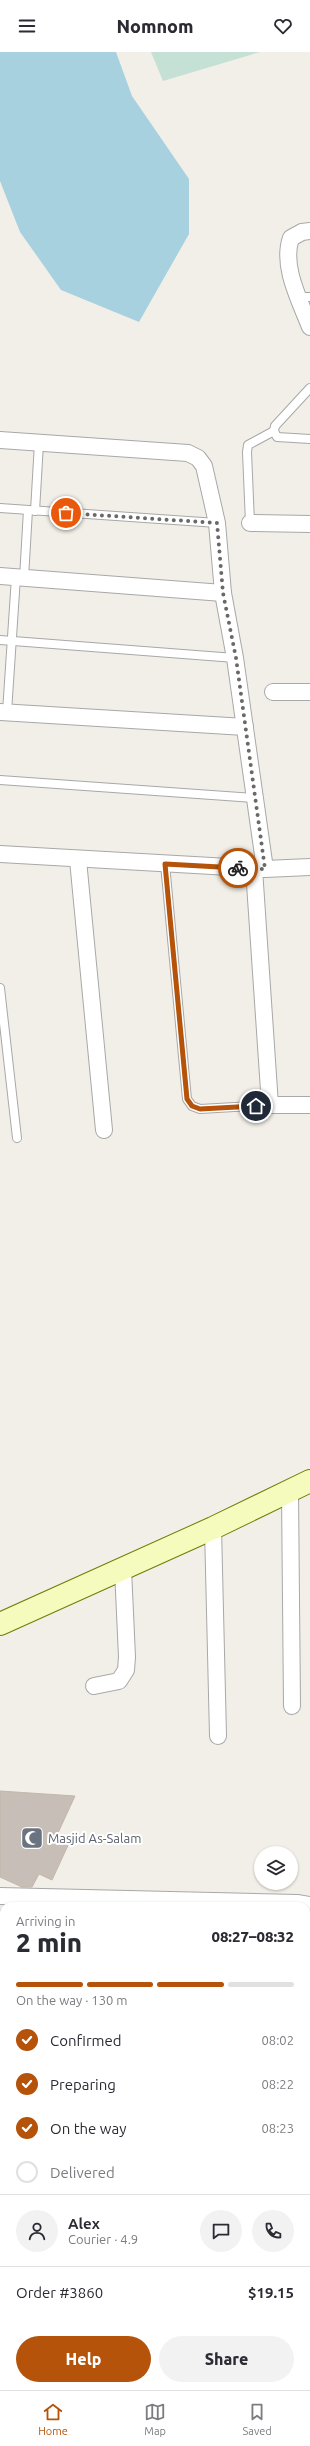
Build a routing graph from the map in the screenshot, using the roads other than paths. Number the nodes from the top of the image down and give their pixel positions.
1 (310, 231) edge
2 (304, 297) edge
3 (310, 327) edge
4 (310, 388) edge
5 (274, 431) junction
6 (0, 440) edge
7 (310, 440) edge
8 (39, 443) junction
9 (0, 508) edge
10 (32, 510) junction
11 (217, 523) junction
12 (250, 523) joint
13 (310, 524) edge
14 (0, 576) edge
15 (20, 578) junction
16 (223, 593) junction
17 (0, 640) edge
18 (12, 641) junction
19 (236, 658) junction
20 (272, 692) dead end
21 (310, 692) edge
22 (3, 712) edge
23 (245, 727) junction
24 (0, 780) edge
25 (254, 798) junction
26 (0, 854) edge
27 (78, 860) junction
28 (165, 864) junction
29 (310, 867) edge
30 (259, 869) junction
31 (0, 988) edge
32 (270, 1105) junction
33 (310, 1105) edge
34 (104, 1130) dead end
35 (17, 1138) dead end
36 (310, 1481) edge
37 (290, 1491) junction
38 (213, 1528) junction
39 (123, 1569) junction
40 (0, 1624) edge
41 (94, 1686) dead end
42 (292, 1706) dead end
43 (218, 1736) dead end
44 (0, 1896) edge
45 (201, 1902) edge

1 - 2 street
2 - 3 street
4 - 5 lane
5 - 7 lane
5 - 12 lane
6 - 8 street
8 - 10 lane
8 - 11 street
9 - 10 lane
10 - 11 lane
10 - 15 lane
11 - 16 street
12 - 13 street
14 - 15 street
15 - 16 street
15 - 18 lane
16 - 19 street
17 - 18 lane
18 - 19 lane
18 - 22 lane
19 - 23 street
20 - 21 street
22 - 23 street
23 - 25 street
24 - 25 lane
25 - 30 street
26 - 27 street
27 - 28 street
27 - 34 street
28 - 30 street
28 - 32 lane
29 - 30 street
30 - 32 street
31 - 35 lane
32 - 33 street
36 - 37 main road
37 - 38 main road
37 - 42 street
38 - 39 main road
38 - 43 street
39 - 40 main road
39 - 41 street
44 - 45 street

